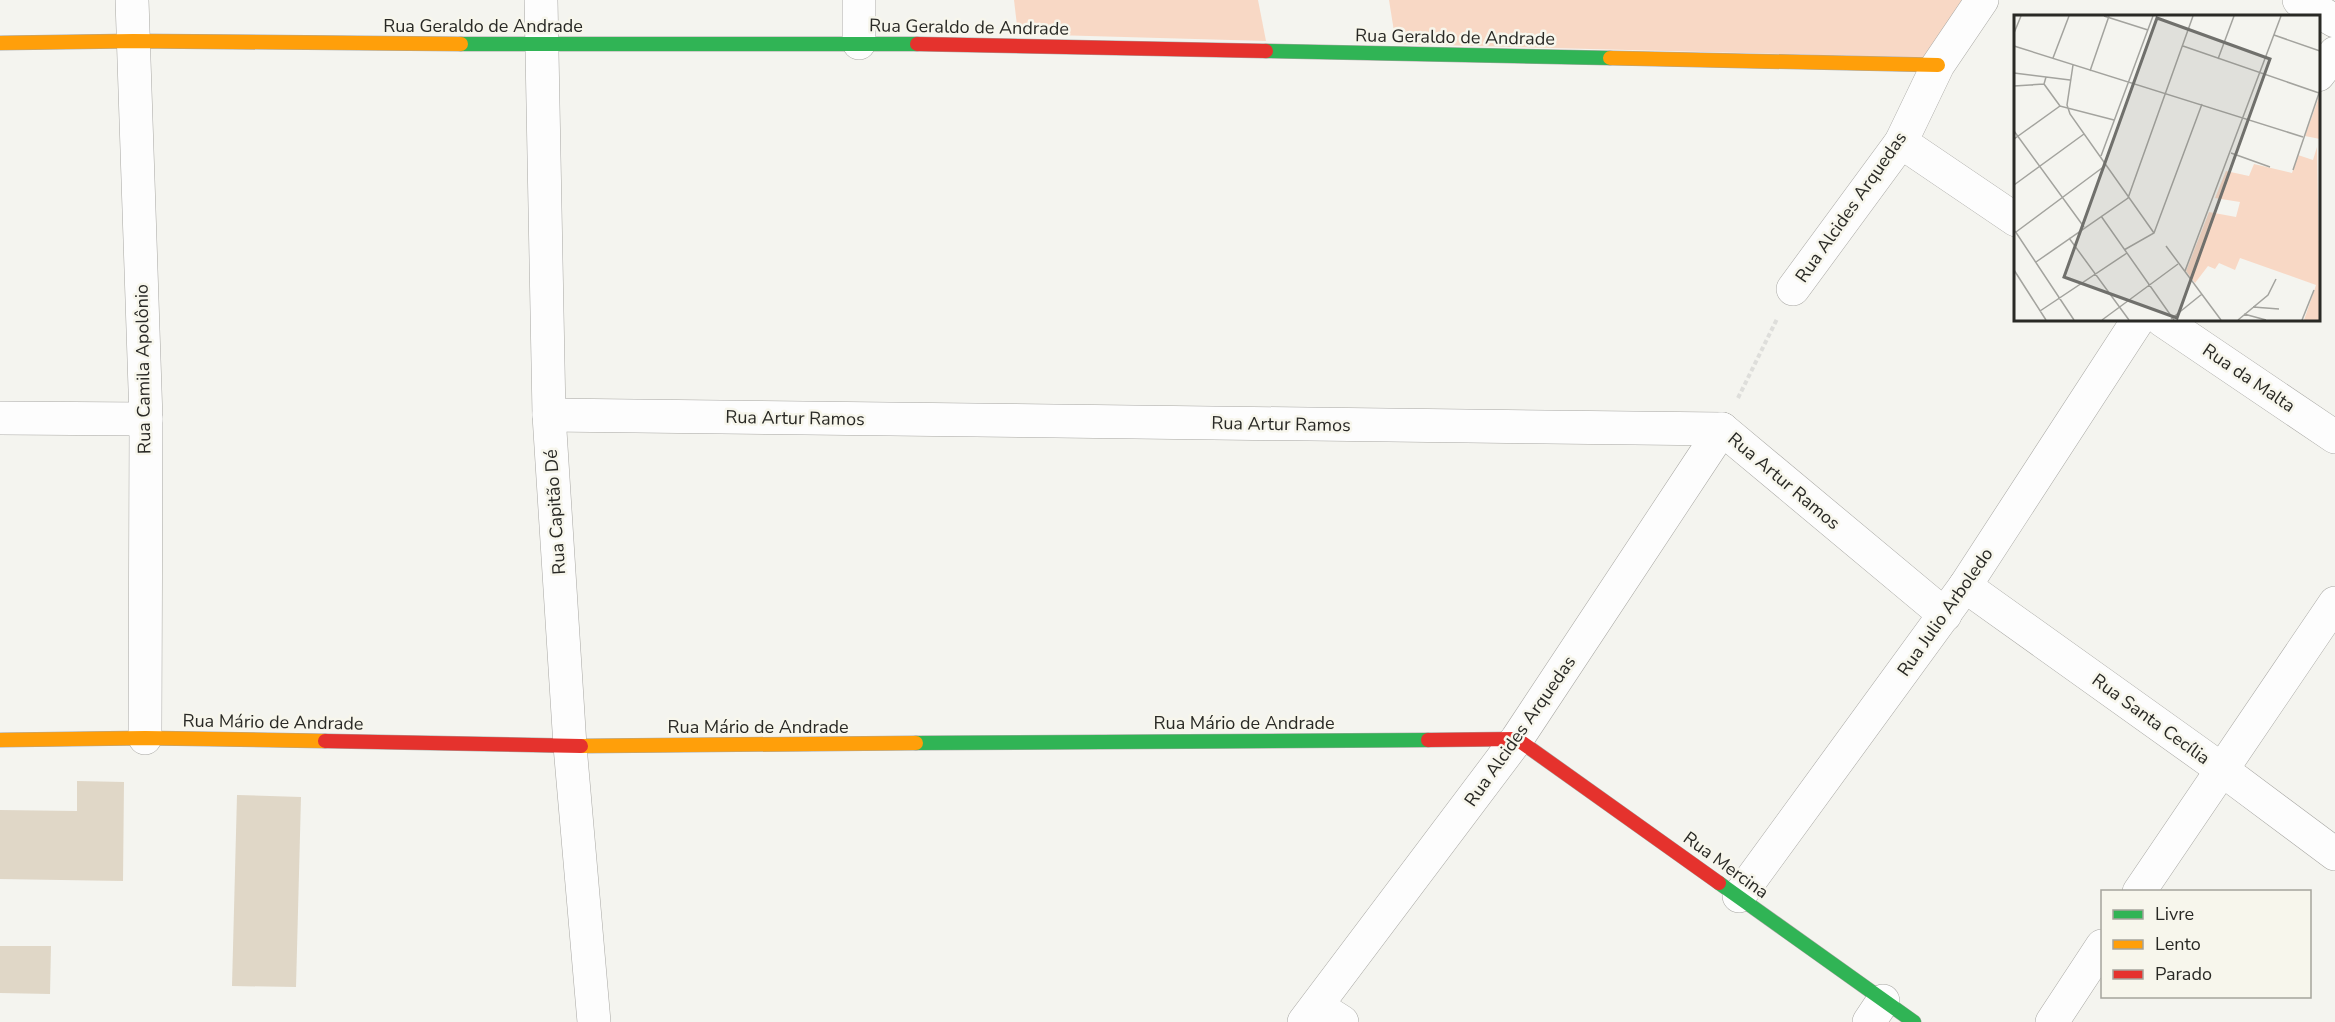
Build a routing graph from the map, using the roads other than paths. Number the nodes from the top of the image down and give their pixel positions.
1 (132, 0) edge
2 (541, 0) edge
3 (859, 0) edge
4 (1982, 0) edge
5 (2299, 0) edge
6 (2335, 21) edge
7 (133, 40) junction
8 (0, 43) edge
9 (859, 43) junction
10 (542, 45) junction
11 (2335, 53) edge
12 (1938, 65) junction
13 (2320, 74) edge
14 (1901, 142) junction
15 (2014, 218) edge
16 (1793, 289) road end
17 (2137, 321) edge
18 (2163, 321) edge
19 (549, 415) junction
20 (0, 418) edge
21 (146, 419) junction
22 (1722, 429) junction
23 (2335, 437) edge
24 (1965, 586) junction
25 (2335, 603) edge
26 (1945, 615) junction
27 (145, 738) junction
28 (1517, 739) junction
29 (0, 740) edge
30 (570, 746) junction
31 (2221, 769) junction
32 (2335, 854) edge
33 (2140, 890) edge
34 (1739, 896) junction
35 (2101, 949) edge
36 (1876, 1011) edge
37 (1321, 1017) edge
38 (594, 1022) edge
39 (1914, 1022) edge
40 (2052, 1022) edge

1 - 7 street, Rua Camila Apolônio
2 - 10 street, Rua Capitão Dé
3 - 9 street
4 - 12 street, Rua Alcides Arquedas
5 - 6 street
7 - 8 street, Rua Geraldo de Andrade
7 - 10 street, Rua Geraldo de Andrade
7 - 21 street, Rua Camila Apolônio
9 - 10 street, Rua Geraldo de Andrade
9 - 12 street, Rua Geraldo de Andrade
10 - 19 street, Rua Capitão Dé
11 - 13 street
12 - 14 street, Rua Alcides Arquedas
14 - 15 street
14 - 16 street, Rua Alcides Arquedas
17 - 24 street, Rua Julio Arboledo
18 - 23 street, Rua da Malta
19 - 22 street, Rua Artur Ramos
19 - 30 street, Rua Capitão Dé
20 - 21 street
21 - 27 street, Rua Camila Apolônio
22 - 26 street, Rua Artur Ramos
22 - 28 street, Rua Alcides Arquedas
24 - 26 street, Rua Julio Arboledo
24 - 31 street, Rua Santa Cecília
25 - 31 street
26 - 34 street, Rua Julio Arboledo
27 - 29 street, Rua Mário de Andrade
27 - 30 street, Rua Mário de Andrade
28 - 30 street, Rua Mário de Andrade
28 - 34 street, Rua Mercina
28 - 37 street, Rua Alcides Arquedas
30 - 38 street, Rua Capitão Dé
31 - 32 street, Rua Santa Cecília
31 - 33 street
34 - 36 street, Rua Mercina
35 - 40 street
36 - 39 street, Rua Mercina

